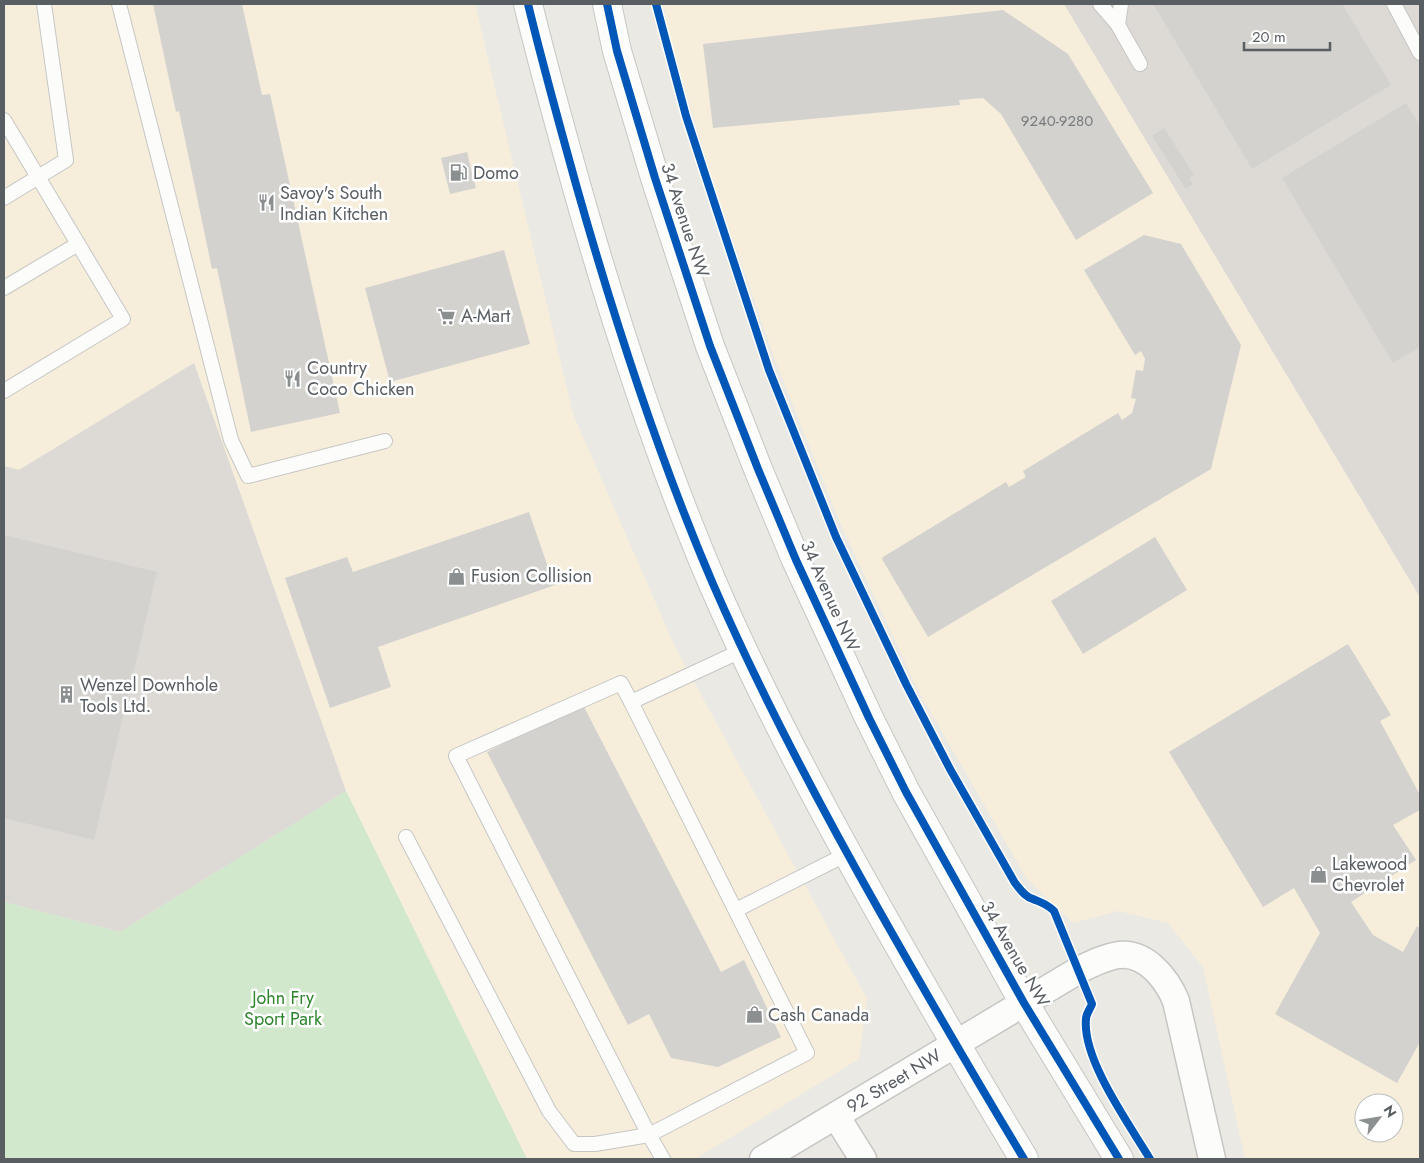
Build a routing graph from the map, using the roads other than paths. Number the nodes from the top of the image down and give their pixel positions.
1 (44, 4) edge
2 (119, 4) edge
3 (528, 4) edge
4 (607, 4) edge
5 (1100, 4) edge
6 (1121, 4) edge
7 (1394, 4) edge
8 (1118, 25) junction
9 (1420, 53) edge
10 (1140, 64) dead end
11 (4, 120) edge
12 (38, 177) junction
13 (4, 198) edge
14 (78, 244) junction
15 (4, 288) edge
16 (4, 392) edge
17 (386, 441) dead end
18 (743, 650) junction
19 (631, 702) junction
20 (406, 837) dead end
21 (847, 854) junction
22 (736, 910) junction
23 (1024, 1003) junction
24 (955, 1044) junction
25 (836, 1116) junction
26 (649, 1135) junction
27 (663, 1159) edge
28 (763, 1159) edge
29 (863, 1159) edge
30 (1024, 1159) edge
31 (1119, 1159) edge
32 (1212, 1159) edge

1 - 12 lane
2 - 17 lane
3 - 18 main road
4 - 23 main road, 34 Avenue NW
5 - 8 lane
6 - 8 lane
7 - 9 lane
8 - 10 lane
11 - 12 lane
12 - 13 lane
12 - 14 lane
14 - 15 lane
14 - 16 lane
18 - 19 lane
18 - 21 main road
19 - 22 lane
19 - 26 lane
20 - 26 lane
21 - 22 lane
21 - 24 main road
22 - 26 lane
23 - 24 street, 92 Street NW
23 - 31 main road, 34 Avenue NW
23 - 32 street, 34 Avenue NW
24 - 25 street, 92 Street NW
24 - 30 main road
25 - 28 street, 92 Street NW
25 - 29 street
26 - 27 lane

